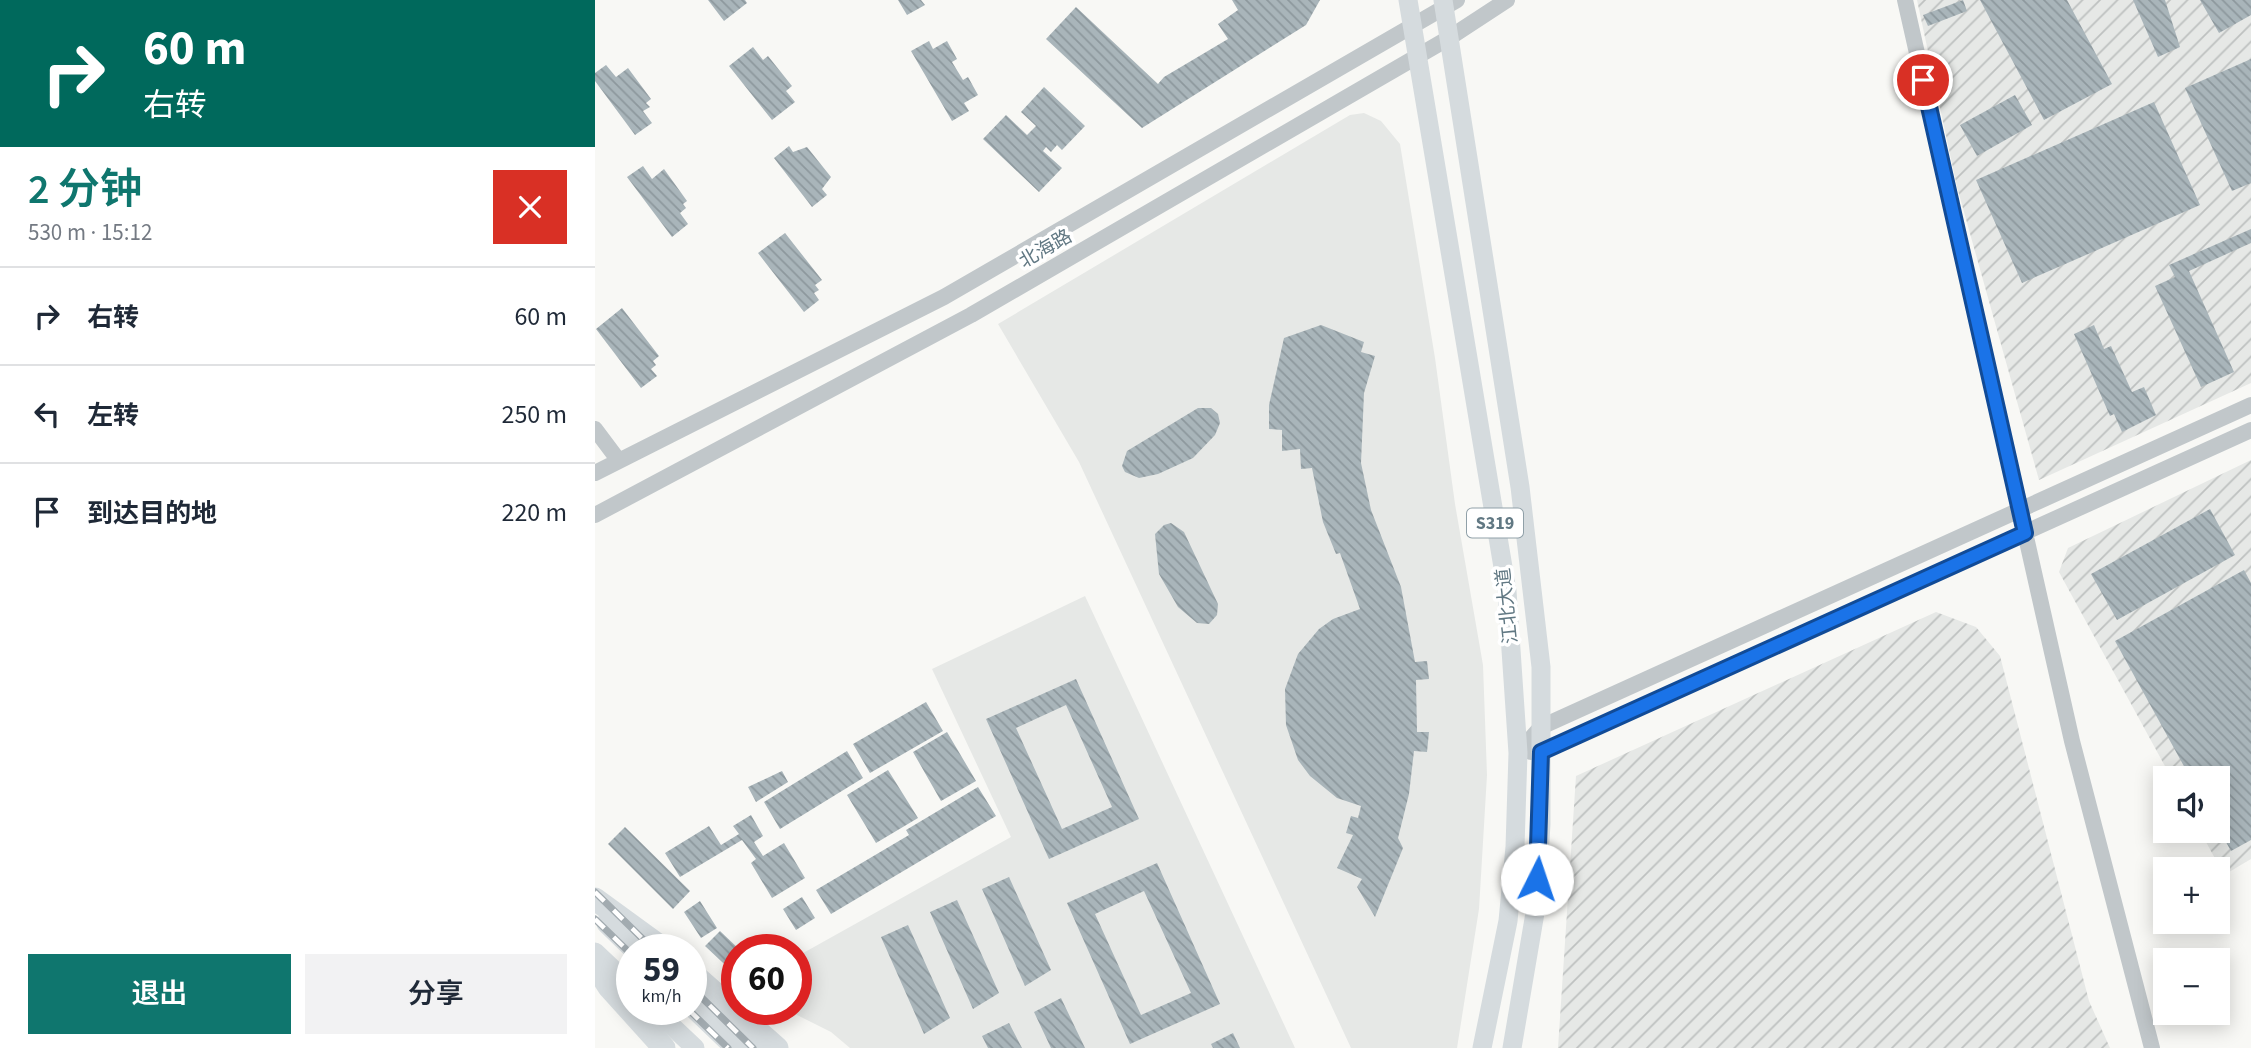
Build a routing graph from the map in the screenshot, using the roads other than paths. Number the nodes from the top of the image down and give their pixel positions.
1 (1408, 0) edge
2 (1507, 0) edge
3 (1905, 0) edge
4 (1448, 3) edge
5 (1412, 27) junction
6 (1449, 38) junction
7 (1417, 56) junction
8 (2251, 405) edge
9 (595, 429) edge
10 (2251, 430) edge
11 (616, 457) dead end
12 (595, 473) edge
13 (2020, 510) junction
14 (595, 515) edge
15 (2025, 533) junction
16 (1541, 727) junction
17 (1541, 752) junction
18 (1518, 753) junction
19 (595, 897) edge
20 (595, 911) edge
21 (595, 932) edge
22 (619, 934) edge
23 (634, 934) edge
24 (644, 934) edge
25 (595, 952) edge
26 (616, 952) edge
27 (595, 965) edge
28 (616, 972) edge
29 (707, 987) edge
30 (707, 1001) edge
31 (707, 1019) edge
32 (671, 1025) edge
33 (690, 1025) edge
34 (769, 1045) edge
35 (664, 1048) edge
36 (695, 1048) edge
37 (714, 1048) edge
38 (737, 1048) edge
39 (1482, 1048) edge
40 (1512, 1048) edge
41 (2152, 1048) edge

1 - 5 main road, 江北大道 / S319
2 - 6 street, 北海路
3 - 13 street
4 - 5 street, 北海路
4 - 6 main road, 江北大道 / S319
5 - 7 main road, 江北大道 / S319
5 - 12 street, 北海路
6 - 7 street, 北海路
6 - 16 main road, 江北大道 / S319
7 - 14 street, 北海路
7 - 18 main road, 江北大道 / S319
8 - 13 street
9 - 11 street
10 - 15 street
13 - 15 street
13 - 16 street
15 - 17 street
15 - 41 street
16 - 17 main road, 江北大道 / S319
16 - 18 street
17 - 18 street
17 - 40 main road, 江北大道 / S319
18 - 39 main road, 江北大道 / S319
19 - 23 main road
19 - 24 highway
20 - 22 highway
21 - 26 highway
25 - 28 main road
27 - 35 highway
29 - 34 highway
30 - 34 main road
31 - 38 highway
32 - 36 main road
33 - 37 highway

